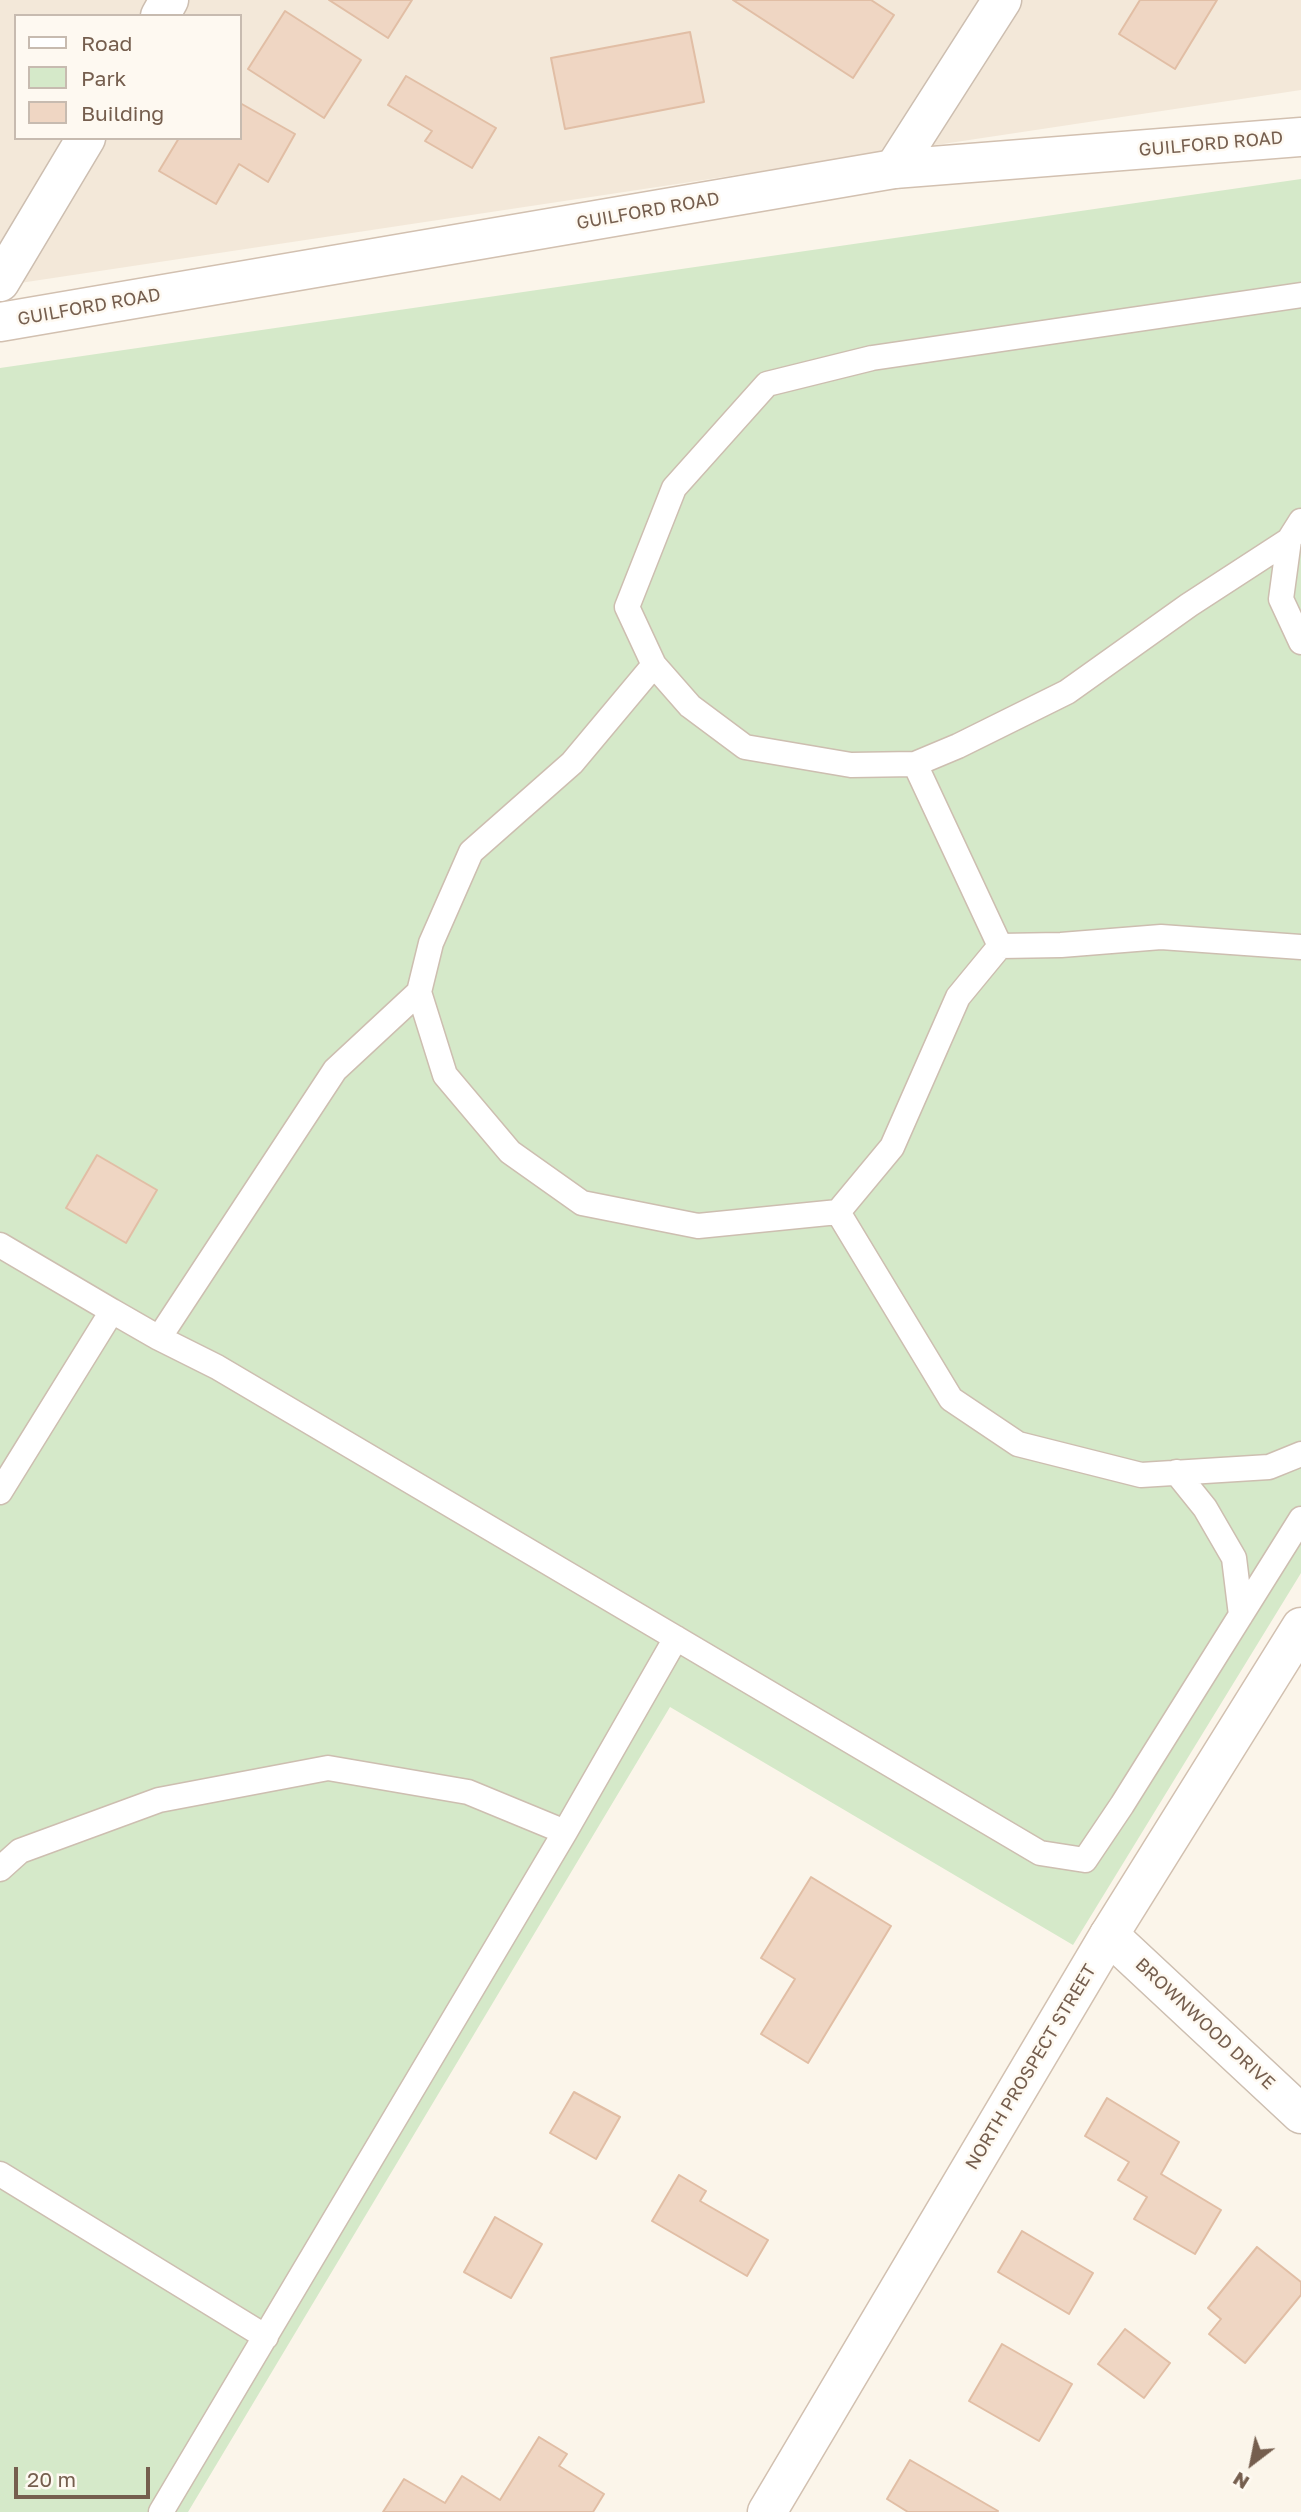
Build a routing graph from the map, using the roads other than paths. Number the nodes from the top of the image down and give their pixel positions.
1 (1002, 0) edge
2 (1301, 137) edge
3 (85, 140) edge
4 (894, 169) junction
5 (0, 282) edge
6 (1301, 295) edge
7 (0, 323) edge
8 (1295, 531) edge
9 (1301, 642) edge
10 (654, 665) junction
11 (915, 764) junction
12 (1000, 946) junction
13 (1301, 947) edge
14 (419, 992) junction
15 (838, 1212) junction
16 (0, 1245) edge
17 (112, 1311) junction
18 (159, 1338) junction
19 (1301, 1454) edge
20 (1176, 1472) junction
21 (0, 1492) edge
22 (1301, 1519) edge
23 (1241, 1615) junction
24 (1301, 1627) edge
25 (676, 1638) junction
26 (565, 1832) junction
27 (0, 1869) edge
28 (1109, 1935) junction
29 (1301, 2114) edge
30 (0, 2174) edge
31 (265, 2337) junction
32 (161, 2512) edge
33 (767, 2512) edge

1 - 4 street
2 - 4 street, GUILFORD ROAD
3 - 5 street
4 - 7 street, GUILFORD ROAD
6 - 10 lane
8 - 9 lane
8 - 11 lane
10 - 11 lane
10 - 14 lane
11 - 12 lane
12 - 13 lane
12 - 15 lane
14 - 15 lane
14 - 18 lane
15 - 20 lane
16 - 17 lane
17 - 18 lane
17 - 21 lane
18 - 25 lane
19 - 20 lane
20 - 23 lane
22 - 23 lane
23 - 25 lane
24 - 28 street, NORTH PROSPECT STREET
25 - 26 lane
26 - 27 lane
26 - 31 lane
28 - 29 street, BROWNWOOD DRIVE
28 - 33 street, NORTH PROSPECT STREET
30 - 31 lane
31 - 32 lane

